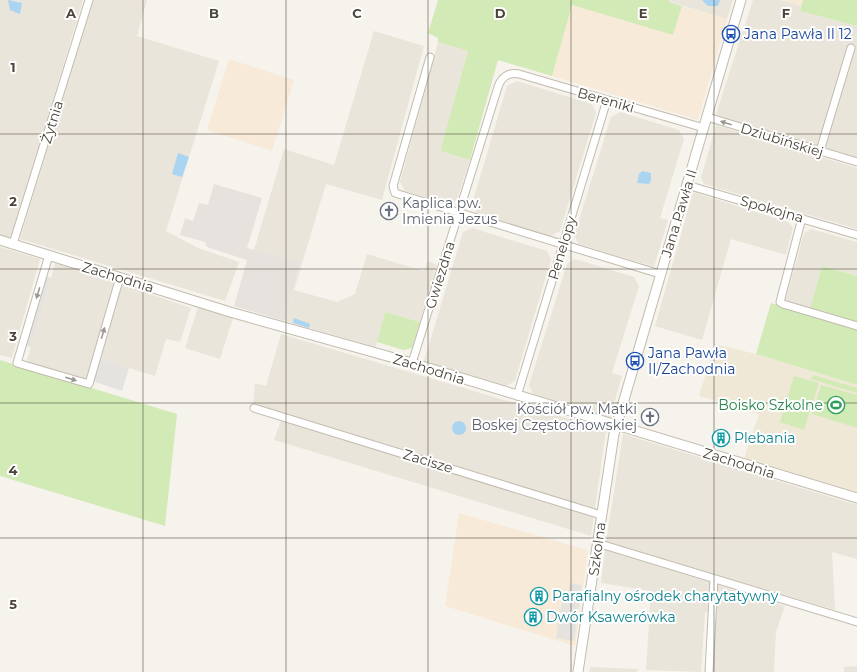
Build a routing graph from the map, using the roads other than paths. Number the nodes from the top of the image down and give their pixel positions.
1 (89, 0) edge
2 (741, 0) edge
3 (851, 48) dead end
4 (430, 57) dead end
5 (508, 75) joint
6 (607, 100) junction
7 (707, 117) junction
8 (704, 128) junction
9 (820, 152) junction
10 (857, 162) edge
11 (687, 185) junction
12 (460, 213) junction
13 (802, 218) junction
14 (857, 235) edge
15 (0, 240) edge
16 (13, 244) junction
17 (563, 245) junction
18 (49, 255) junction
19 (660, 274) junction
20 (120, 277) junction
21 (857, 326) edge
22 (412, 363) junction
23 (517, 396) junction
24 (254, 408) dead end
25 (616, 426) junction
26 (857, 498) edge
27 (601, 515) junction
28 (597, 543) junction
29 (714, 579) junction
30 (857, 622) edge
31 (578, 672) edge
32 (709, 672) edge

1 - 16 street, Żytnia
2 - 7 street, Jana Pawła II
3 - 9 street
4 - 12 street
5 - 6 street, Bereniki
5 - 12 street, Gwiezdna
6 - 8 street, Bereniki
6 - 17 street, Penelopy
7 - 8 street, Jana Pawła II
9 -> 7 street, Dziubińskiej
8 - 11 street, Jana Pawła II
9 - 10 street, Dziubińskiej
11 - 13 street, Spokojna
11 - 19 street, Jana Pawła II
12 - 17 street
12 - 22 street, Gwiezdna
13 - 14 street, Spokojna
13 - 21 street
15 - 16 street, Zachodnia
16 - 18 street, Zachodnia
17 - 19 street
17 - 23 street, Penelopy
18 - 20 street, Zachodnia
18 -> 20 street
19 - 25 street, Jana Pawła II
20 - 22 street, Zachodnia
22 - 23 street, Zachodnia
23 - 25 street, Zachodnia
24 - 27 street, Zacisze
25 - 26 street, Zachodnia
25 - 27 street, Szkolna
27 - 28 street, Szkolna
28 - 29 street
28 - 31 street, Szkolna
29 - 30 street
29 - 32 street

